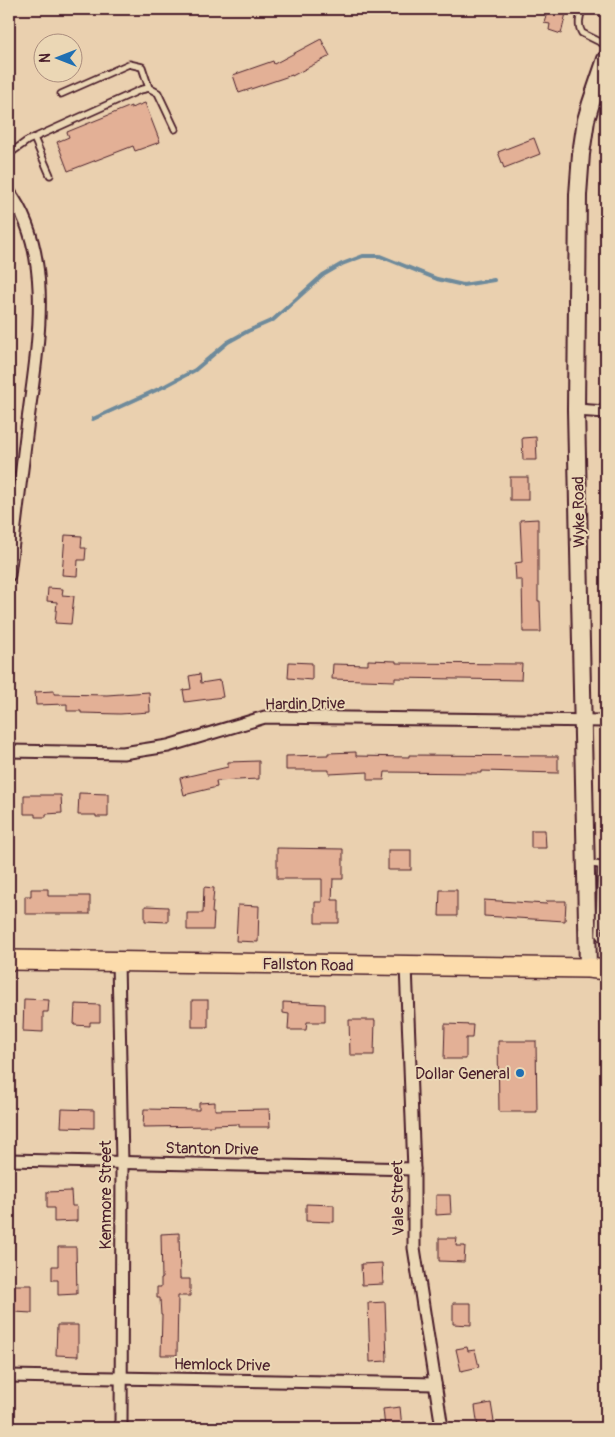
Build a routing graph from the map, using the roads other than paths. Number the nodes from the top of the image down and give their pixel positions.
1 (582, 9) edge
2 (606, 45) edge
3 (606, 59) edge
4 (149, 88) junction
5 (61, 94) dead end
6 (174, 129) dead end
7 (34, 138) junction
8 (9, 154) edge
9 (50, 176) dead end
10 (9, 192) edge
11 (576, 410) junction
12 (606, 412) edge
13 (9, 575) edge
14 (582, 721) junction
15 (606, 721) edge
16 (9, 751) edge
17 (597, 864) edge
18 (593, 913) junction
19 (606, 944) edge
20 (9, 960) edge
21 (118, 962) junction
22 (406, 966) junction
23 (597, 969) edge
24 (9, 1160) edge
25 (122, 1163) junction
26 (414, 1169) junction
27 (9, 1376) edge
28 (122, 1378) junction
29 (435, 1384) junction
30 (121, 1428) edge
31 (442, 1428) edge

1 - 2 lane
3 - 11 main road, Wyke Road
4 - 5 lane
4 - 6 lane
4 - 7 lane
7 - 8 lane
7 - 9 lane
10 - 13 street
11 - 12 street
11 - 14 main road, Wyke Road
14 - 15 street, Hardin Drive
14 - 16 street, Hardin Drive
14 - 17 main road, Wyke Road
17 - 18 main road, Wyke Road
18 - 19 lane
18 - 23 main road, Wyke Road
20 - 21 main road, Fallston Road
21 - 22 main road, Fallston Road
21 - 25 street, Kenmore Street
22 - 23 main road, Fallston Road
22 - 26 street, Vale Street
24 - 25 street, Stanton Drive
25 - 26 street, Stanton Drive
25 - 28 street, Kenmore Street
26 - 29 street, Vale Street
27 - 28 street, Hemlock Drive
28 - 29 street, Hemlock Drive
28 - 30 street, Kenmore Street
29 - 31 street, Vale Street

